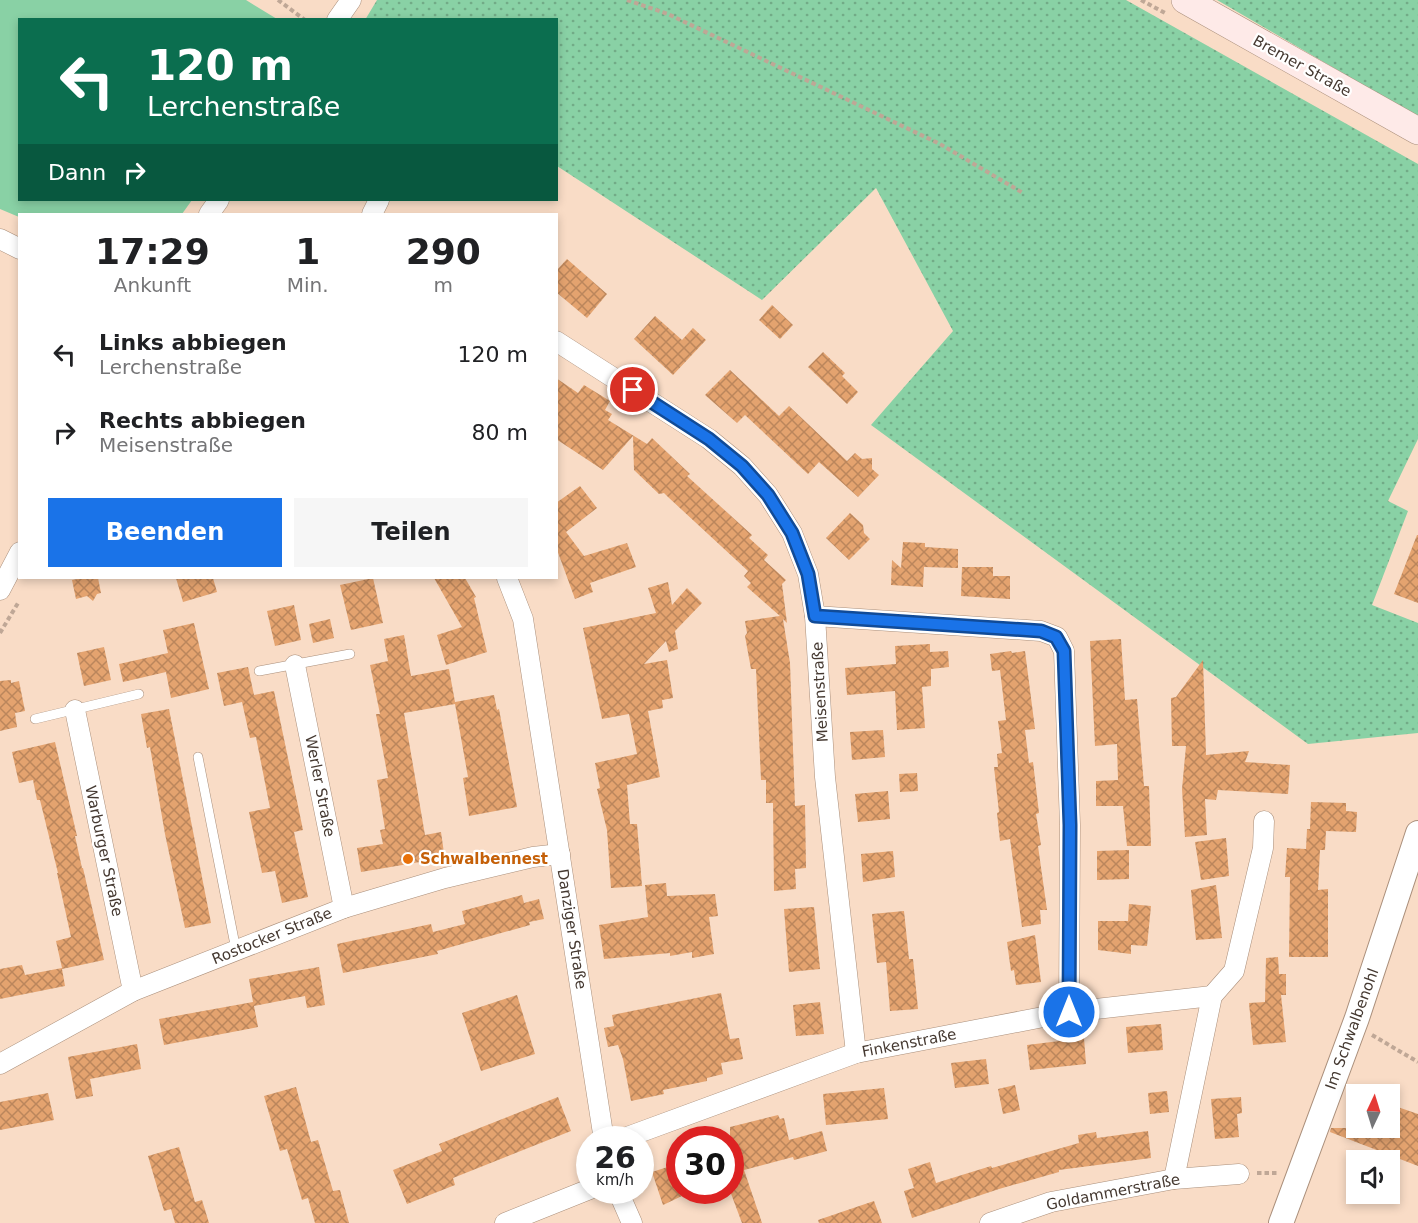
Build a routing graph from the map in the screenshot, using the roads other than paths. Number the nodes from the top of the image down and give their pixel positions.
1 (351, 0) edge
2 (1185, 0) edge
3 (338, 18) edge
4 (1418, 131) edge
5 (0, 239) edge
6 (18, 248) edge
7 (558, 342) edge
8 (18, 556) edge
9 (507, 579) edge
10 (0, 590) edge
11 (815, 616) junction
12 (350, 654) dead end
13 (295, 665) junction
14 (259, 671) dead end
15 (139, 694) dead end
16 (75, 710) junction
17 (35, 719) dead end
18 (198, 756) dead end
19 (1264, 821) dead end
20 (1418, 833) edge
21 (560, 854) junction
22 (344, 908) junction
23 (236, 950) junction
24 (133, 991) junction
25 (1212, 996) junction
26 (1069, 1012) junction
27 (856, 1053) junction
28 (0, 1065) edge
29 (602, 1126) edge
30 (654, 1127) edge
31 (1239, 1174) road end
32 (1174, 1179) junction
33 (576, 1195) edge
34 (624, 1204) edge
35 (504, 1223) edge
36 (632, 1223) edge
37 (990, 1223) edge
38 (1281, 1223) edge

1 - 3 street
2 - 4 main road, Bremer Straße
5 - 6 street
7 - 11 street, Meisenstraße
8 - 10 street
9 - 21 street, Danziger Straße
11 - 26 street
11 - 27 street, Meisenstraße
12 - 13 lane
13 - 14 lane
13 - 22 street, Werler Straße
15 - 16 lane
16 - 17 lane
16 - 24 street, Warburger Straße
18 - 23 lane
19 - 25 street
20 - 38 street, Im Schwalbenohl
21 - 22 street, Rostocker Straße
21 - 29 street, Danziger Straße
22 - 23 street, Rostocker Straße
23 - 24 street, Rostocker Straße
24 - 28 street, Rostocker Straße
25 - 26 street, Finkenstraße
25 - 32 street
26 - 27 street, Finkenstraße
27 - 30 street, Finkenstraße
31 - 32 street, Goldammerstraße
32 - 37 street, Goldammerstraße
33 - 35 street
34 - 36 street

